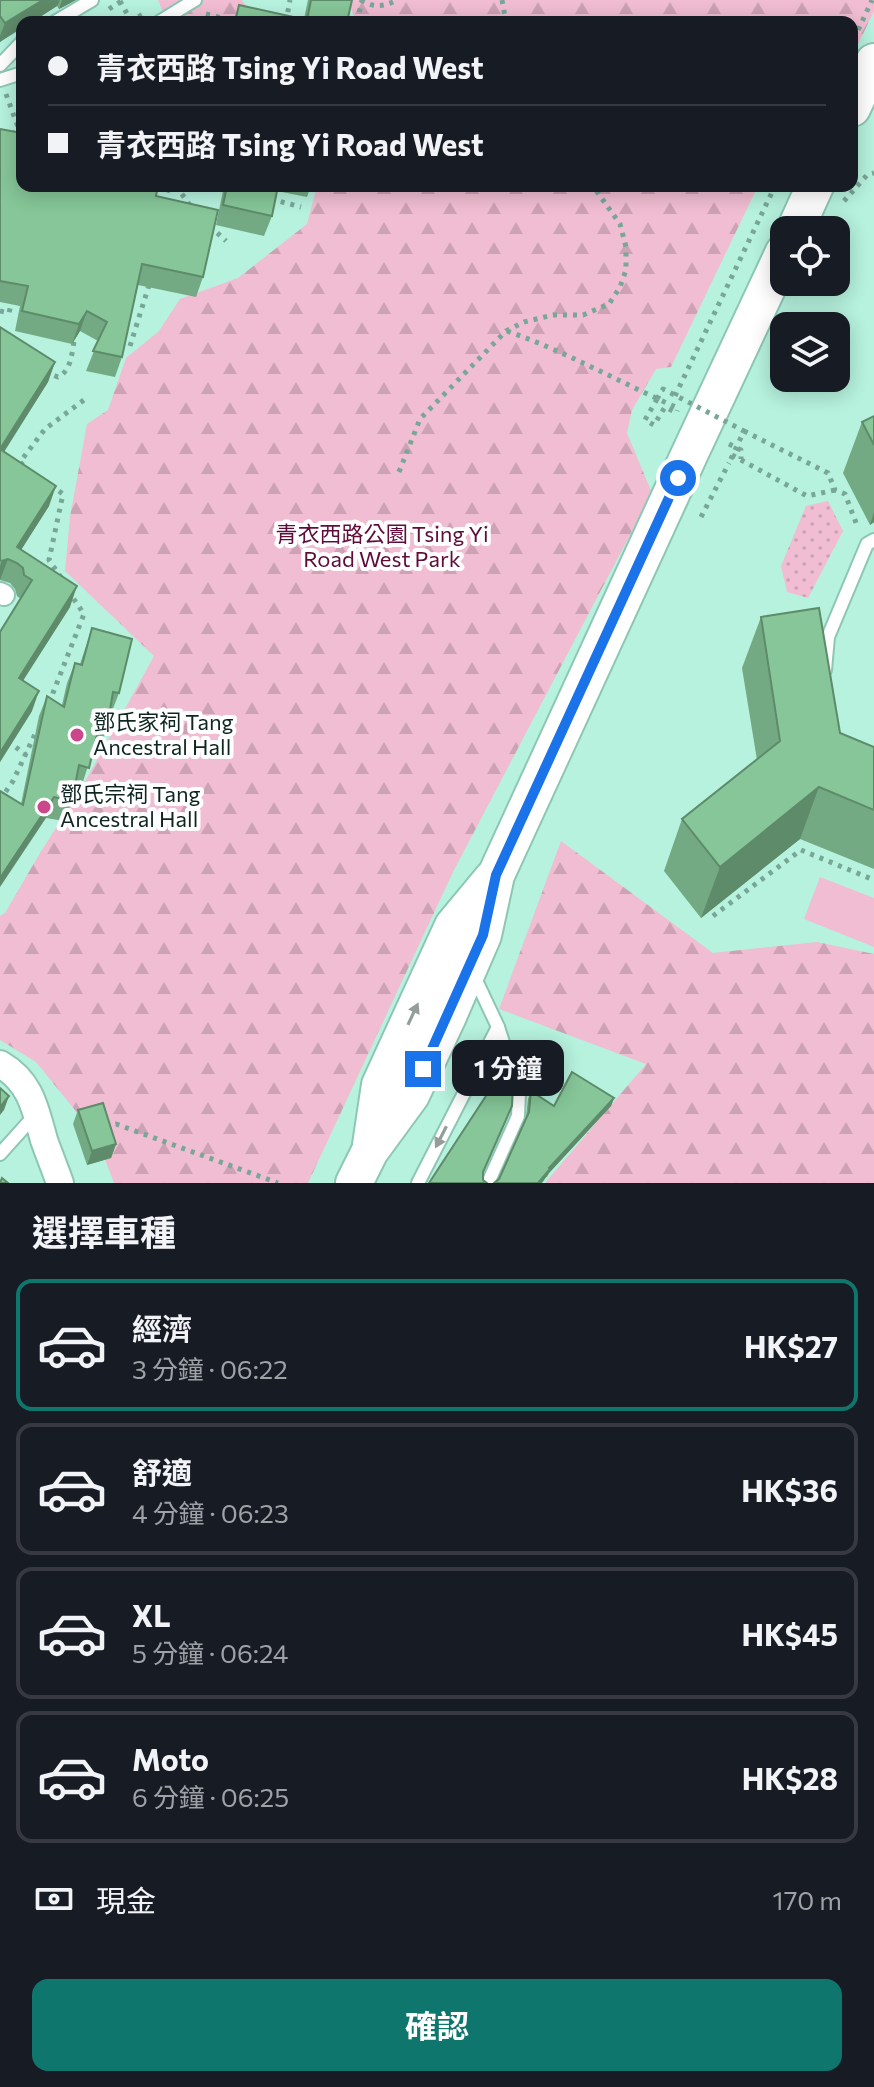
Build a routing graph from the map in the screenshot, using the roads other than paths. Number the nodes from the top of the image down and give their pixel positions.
1 (92, 0) edge
2 (195, 0) edge
3 (65, 16) edge
4 (169, 16) edge
5 (16, 48) edge
6 (0, 65) edge
7 (828, 198) edge
8 (809, 216) edge
9 (770, 282) edge
10 (874, 540) edge
11 (827, 683) edge
12 (496, 875) junction
13 (469, 967) junction
14 (498, 1027) junction
15 (0, 1064) edge
16 (37, 1113) junction
17 (370, 1151) junction
18 (0, 1154) edge
19 (60, 1183) edge
20 (354, 1183) edge
21 (418, 1183) edge
22 (488, 1183) edge

1 - 3 lane
2 - 4 lane
5 - 6 lane
7 - 8 main road
9 - 12 main road
10 - 11 lane
12 - 13 main road
17 -> 12 main road
13 - 14 lane
13 - 17 main road
14 -> 21 lane
14 - 22 lane
15 - 16 street
16 - 18 lane
16 - 19 street
17 - 20 main road

